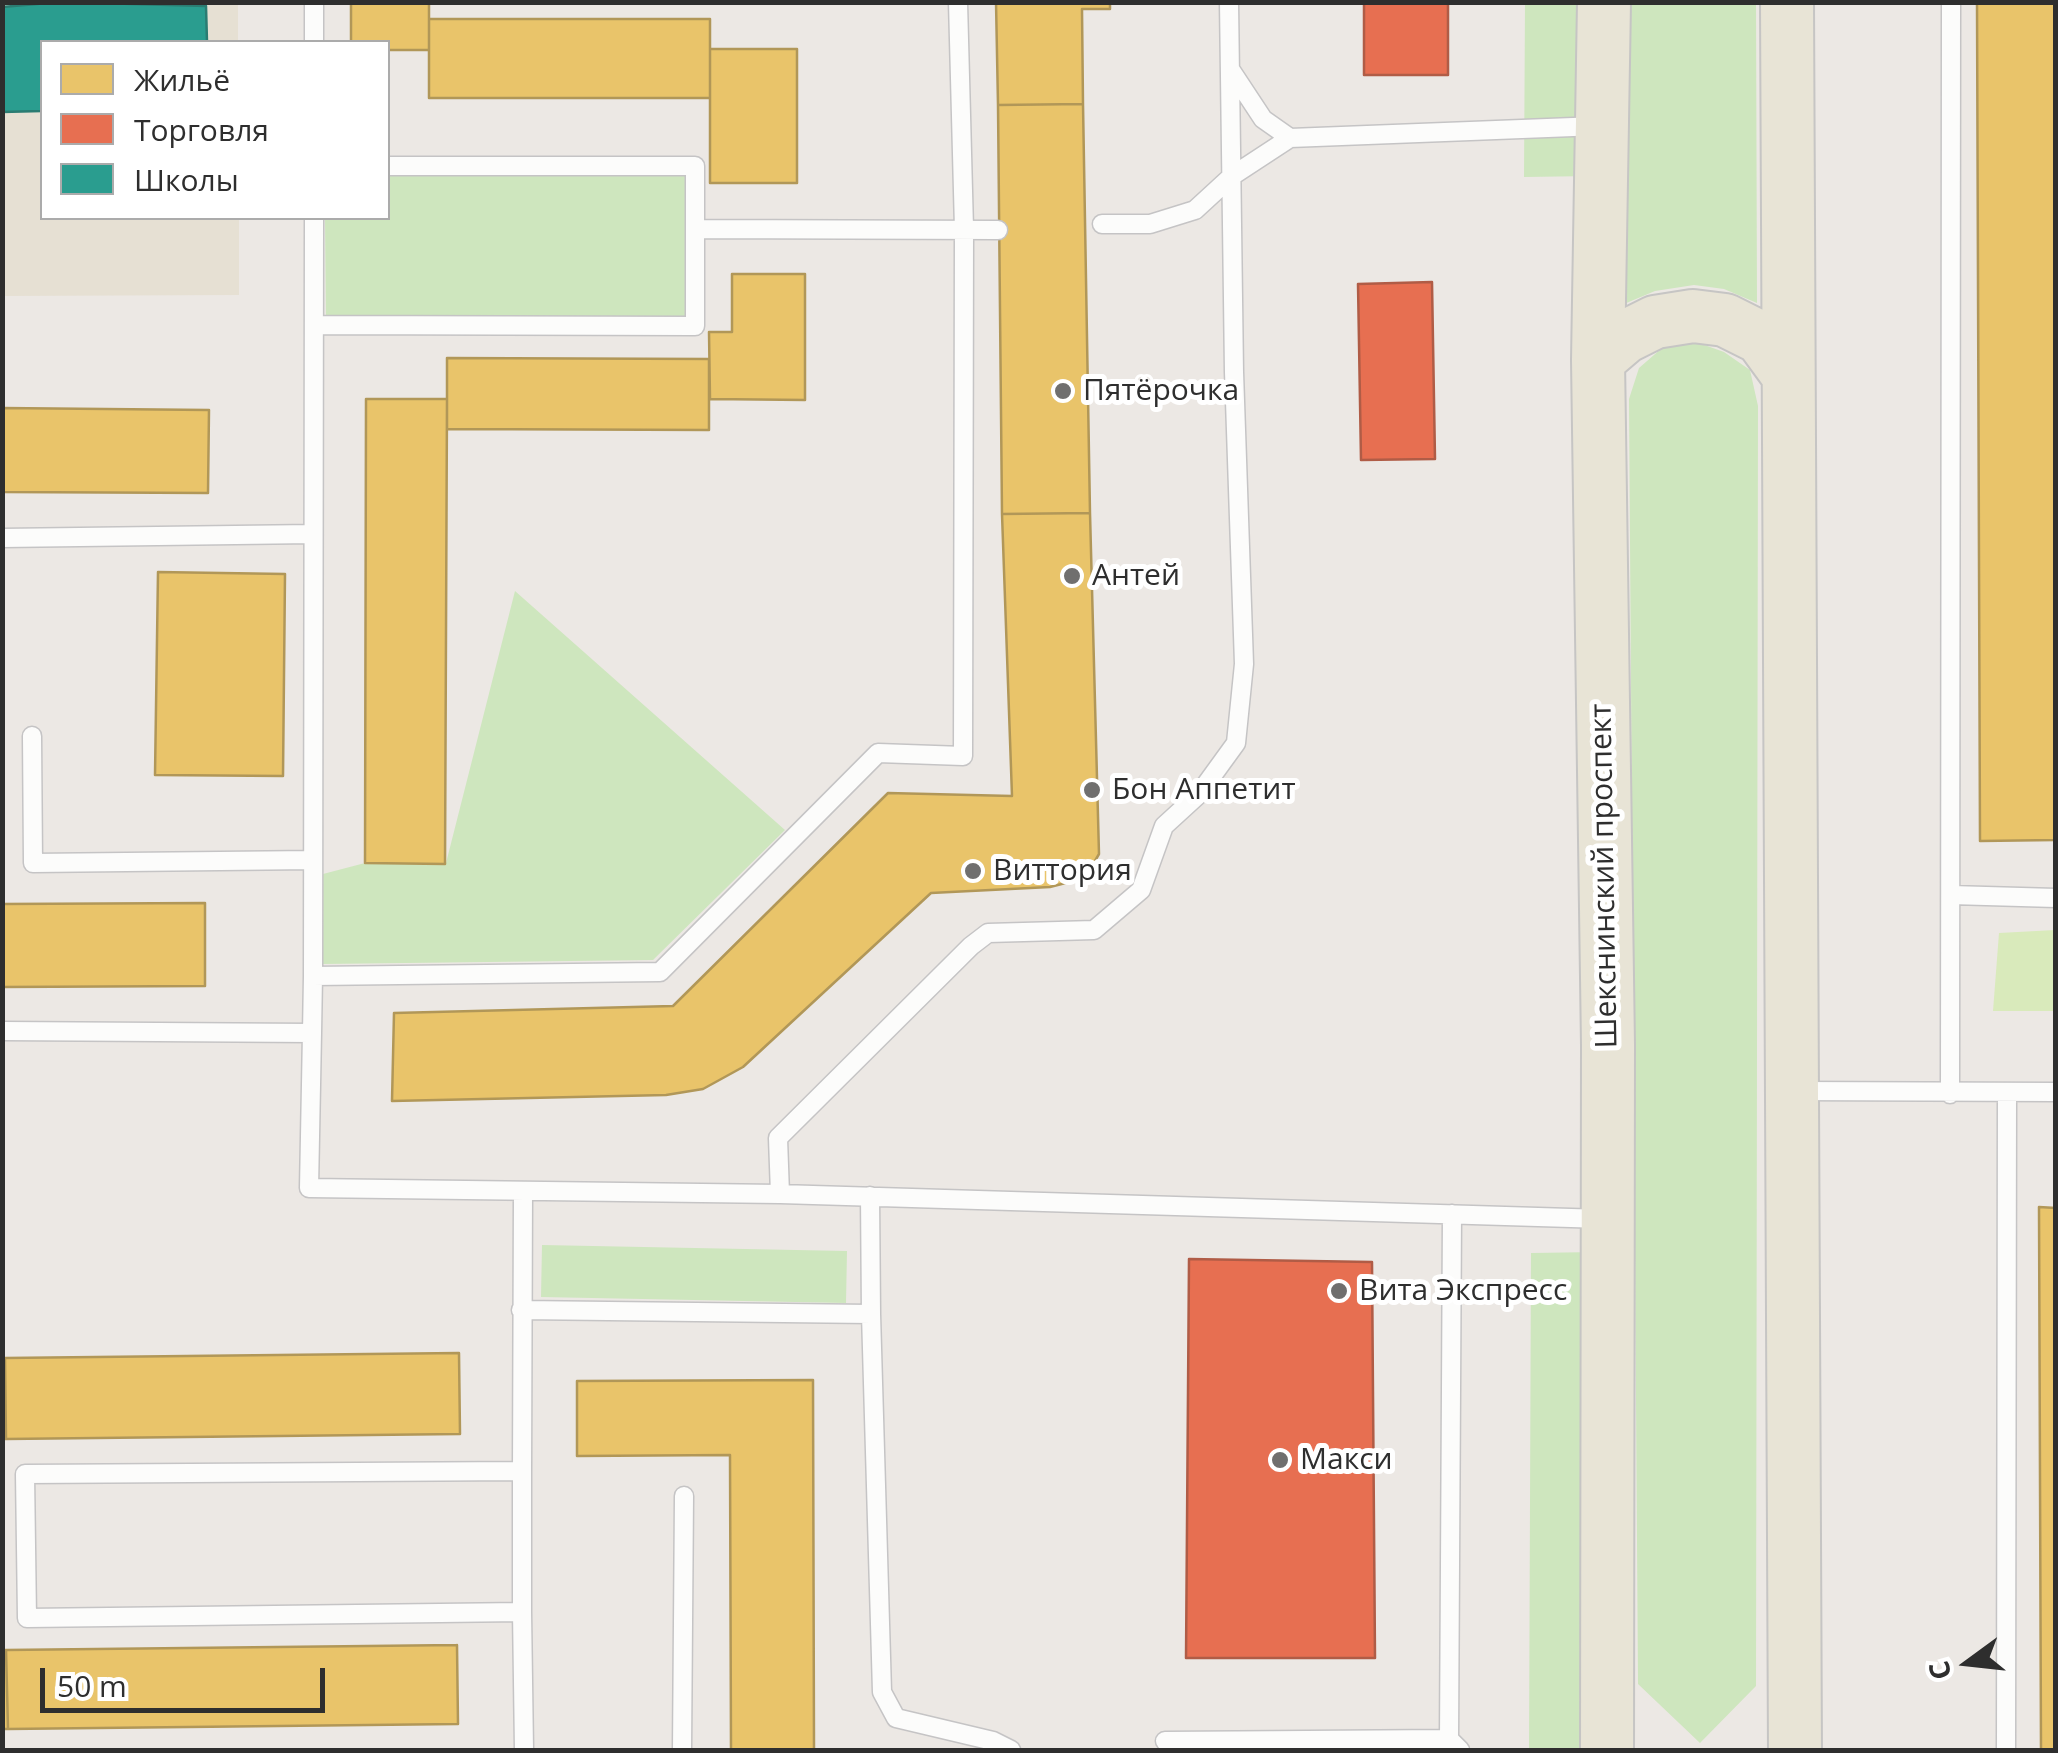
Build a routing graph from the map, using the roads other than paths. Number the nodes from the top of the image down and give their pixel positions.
1 (314, 2) edge
2 (958, 2) edge
3 (1229, 2) edge
4 (1604, 2) edge
5 (1787, 2) edge
6 (1951, 2) edge
7 (314, 40) edge
8 (1230, 69) junction
9 (1604, 126) junction
10 (1290, 138) junction
11 (390, 166) edge
12 (1232, 176) junction
13 (314, 220) edge
14 (1102, 224) dead end
15 (695, 228) junction
16 (964, 229) junction
17 (998, 230) dead end
18 (314, 325) junction
19 (1598, 360) junction
20 (1788, 375) junction
21 (313, 534) junction
22 (2, 538) edge
23 (32, 736) dead end
24 (313, 860) junction
25 (1951, 895) junction
26 (2056, 898) edge
27 (312, 976) junction
28 (2, 1031) edge
29 (312, 1033) junction
30 (1792, 1091) junction
31 (2007, 1092) junction
32 (2056, 1092) edge
33 (1950, 1094) junction
34 (523, 1192) junction
35 (780, 1194) junction
36 (870, 1196) junction
37 (1452, 1214) junction
38 (1607, 1219) junction
39 (521, 1310) junction
40 (871, 1314) junction
41 (522, 1471) junction
42 (684, 1496) dead end
43 (522, 1612) junction
44 (1607, 1699) junction
45 (1795, 1728) edge
46 (1165, 1741) dead end
47 (1454, 1745) edge
48 (524, 1750) edge
49 (682, 1750) edge
50 (1011, 1750) edge
51 (1607, 1750) edge
52 (1641, 1750) edge
53 (1765, 1750) edge
54 (2006, 1750) edge

1 - 7 lane
2 - 16 lane
3 - 8 lane
4 - 9 main road, Шекснинский проспект
5 - 20 main road
6 - 25 lane
8 - 10 lane
8 - 12 lane
9 - 10 lane
9 - 19 main road, Шекснинский проспект
10 - 12 lane
11 - 15 lane
12 - 14 lane
12 - 35 lane
13 - 18 lane
15 - 16 lane
15 - 18 lane
16 - 17 lane
16 - 27 lane
18 - 21 lane
19 - 20 main road
19 - 38 main road, Шекснинский проспект
20 - 30 main road
21 - 22 lane
21 - 24 lane
23 - 24 lane
24 - 27 lane
25 - 26 lane
25 - 33 lane
27 - 29 lane
28 - 29 lane
29 - 34 lane
30 - 33 lane
30 - 45 main road
31 - 32 lane
31 - 33 lane
31 - 54 lane
34 - 35 lane
34 - 39 lane
35 - 36 lane
36 - 37 lane
36 - 40 lane
37 - 38 lane
37 - 47 lane
38 - 44 main road, Шекснинский проспект
39 - 40 lane
39 - 41 lane
40 - 50 lane
41 - 43 lane
41 - 43 lane
42 - 49 lane
43 - 48 lane
44 - 51 main road, Шекснинский проспект
44 - 52 main road
45 - 53 main road
46 - 47 lane

